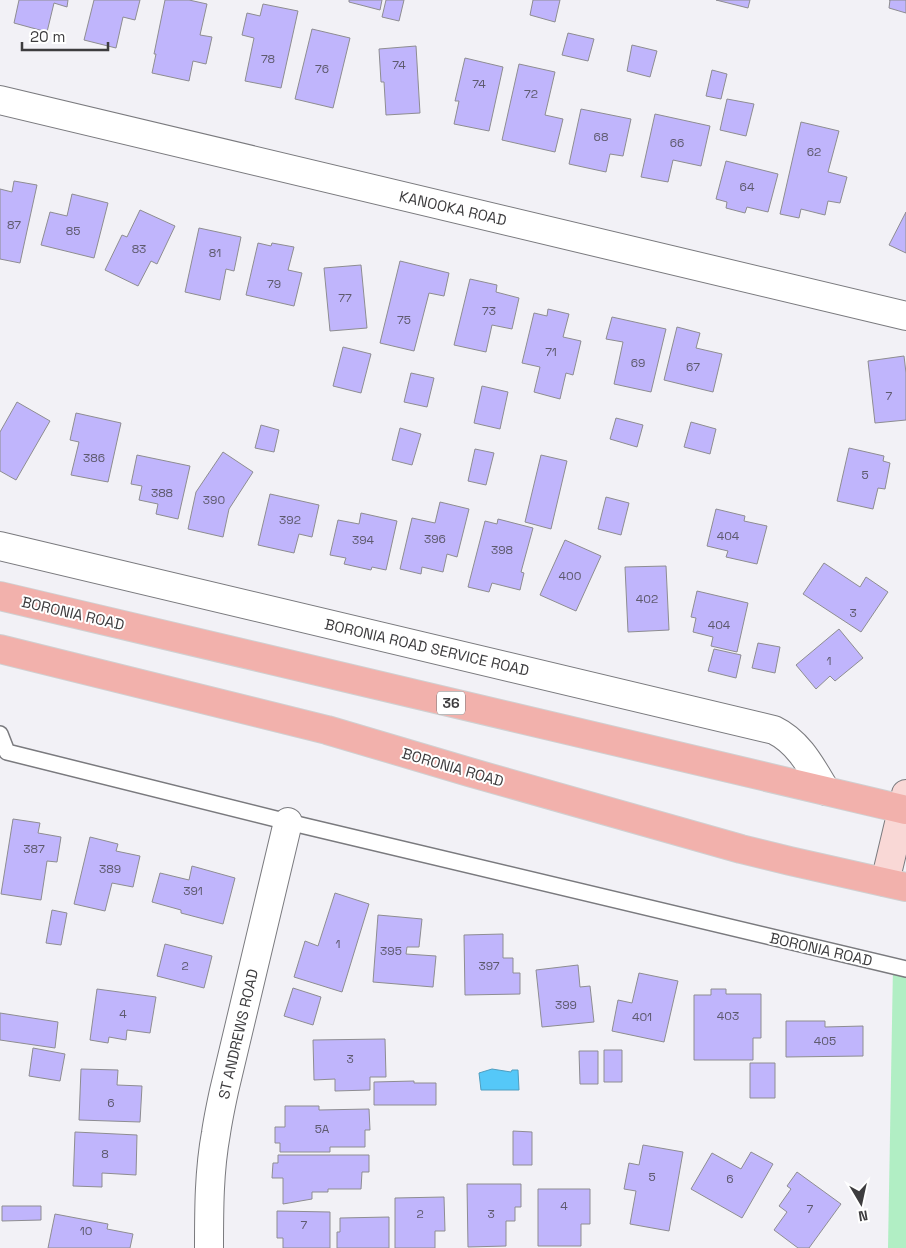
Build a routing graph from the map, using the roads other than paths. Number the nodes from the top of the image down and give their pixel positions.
1 (0, 100) edge
2 (906, 316) edge
3 (0, 546) edge
4 (0, 596) edge
5 (0, 649) edge
6 (0, 734) edge
7 (3, 751) edge
8 (826, 791) junction
9 (905, 804) edge
10 (288, 822) junction
11 (896, 885) edge
12 (906, 969) edge
13 (209, 1248) edge

1 - 2 street, KANOOKA ROAD
3 - 8 street, BORONIA ROAD SERVICE ROAD
4 - 8 main road, BORONIA ROAD / 36
5 - 11 main road, BORONIA ROAD
6 - 7 lane, BORONIA ROAD
7 - 10 lane, BORONIA ROAD
8 - 9 main road, BORONIA ROAD / 36
9 - 11 street
10 - 12 lane, BORONIA ROAD
10 - 13 street, ST ANDREWS ROAD

